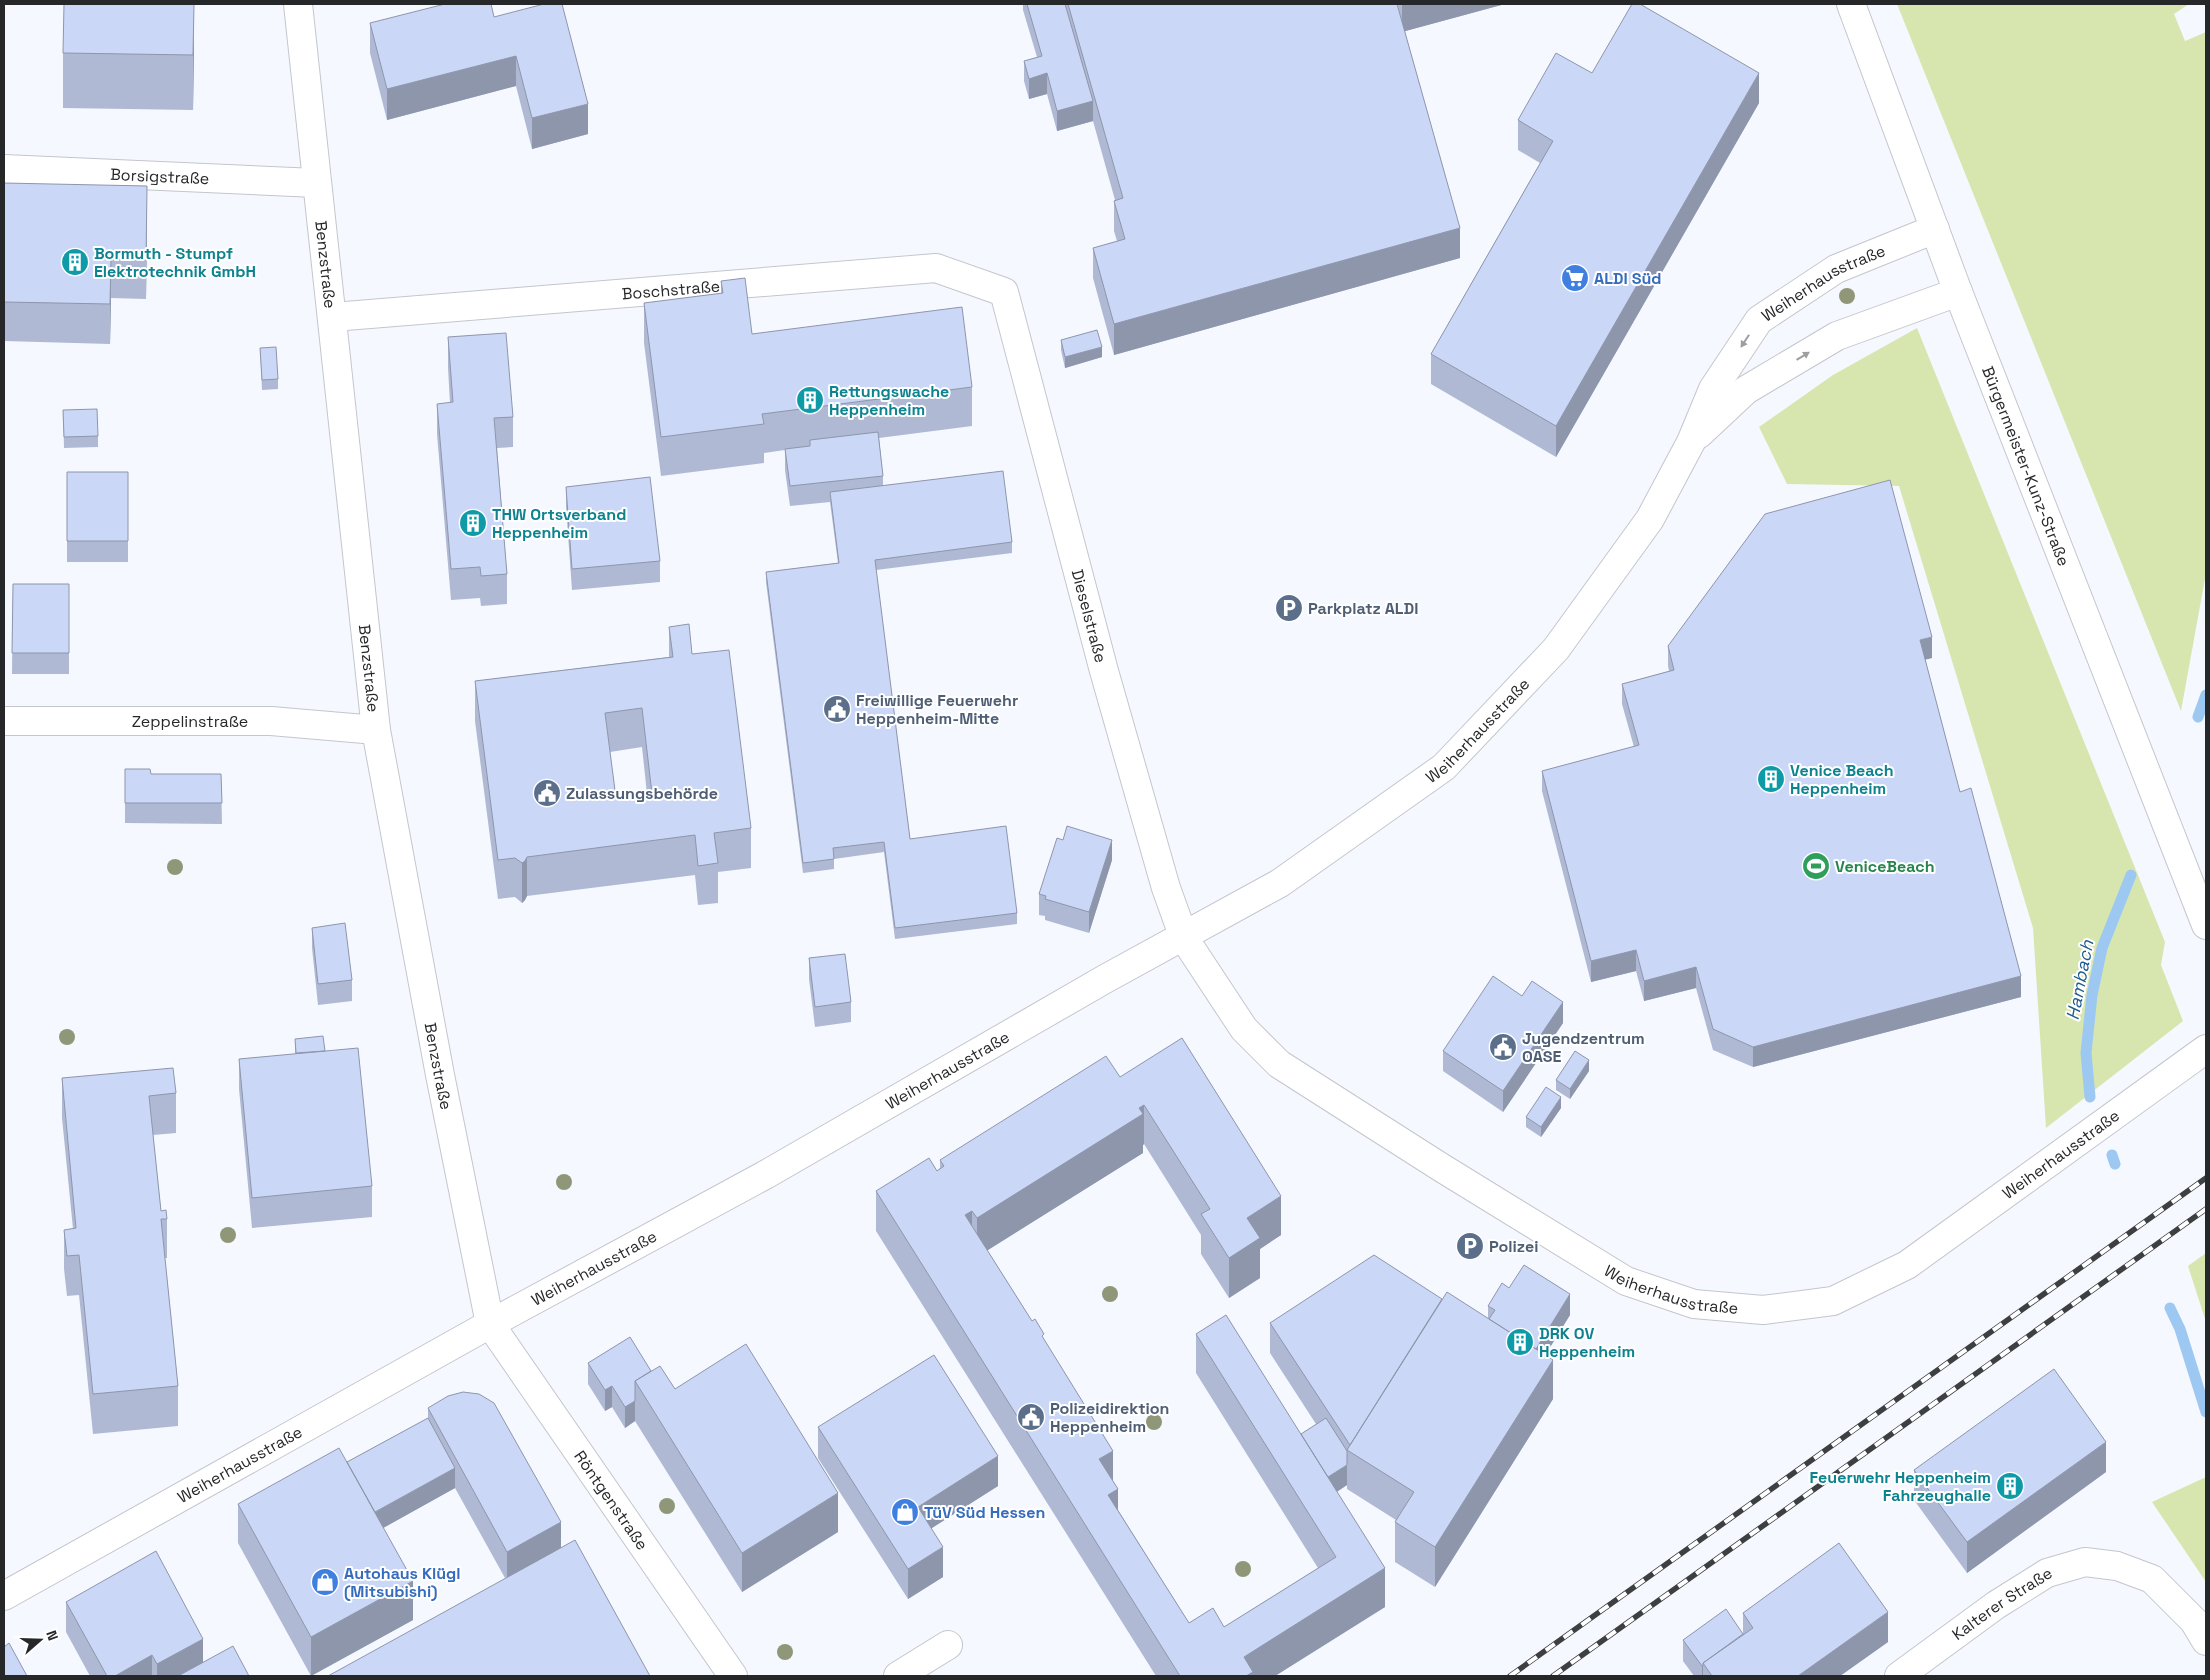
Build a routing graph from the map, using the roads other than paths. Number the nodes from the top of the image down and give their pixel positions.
1 (298, 4) edge
2 (1851, 4) edge
3 (4, 170) edge
4 (316, 184) junction
5 (1935, 229) junction
6 (1004, 292) joint
7 (1958, 292) junction
8 (333, 317) junction
9 (1691, 442) junction
10 (4, 721) edge
11 (376, 730) junction
12 (2206, 925) edge
13 (1184, 938) junction
14 (2206, 1049) edge
15 (490, 1324) junction
16 (4, 1596) edge
17 (2206, 1641) edge
18 (948, 1645) dead end
19 (733, 1676) edge
20 (898, 1676) edge
21 (1899, 1676) edge

1 - 4 street, Benzstraße
2 - 5 street, Bürgermeister-Kunz-Straße
3 - 4 street, Borsigstraße
4 - 8 street, Benzstraße
5 - 7 street, Bürgermeister-Kunz-Straße
5 -> 9 street, Weiherhausstraße
6 - 8 street, Boschstraße
6 - 13 street, Dieselstraße
9 -> 7 street, Weiherhausstraße
7 - 12 street, Bürgermeister-Kunz-Straße
8 - 11 street, Benzstraße
9 - 13 street, Weiherhausstraße
10 - 11 street, Zeppelinstraße
11 - 15 street, Benzstraße
13 - 14 street, Weiherhausstraße
13 - 15 street, Weiherhausstraße
15 - 16 street, Weiherhausstraße
15 - 19 street, Röntgenstraße
17 - 21 street, Kalterer Straße
18 - 20 street

